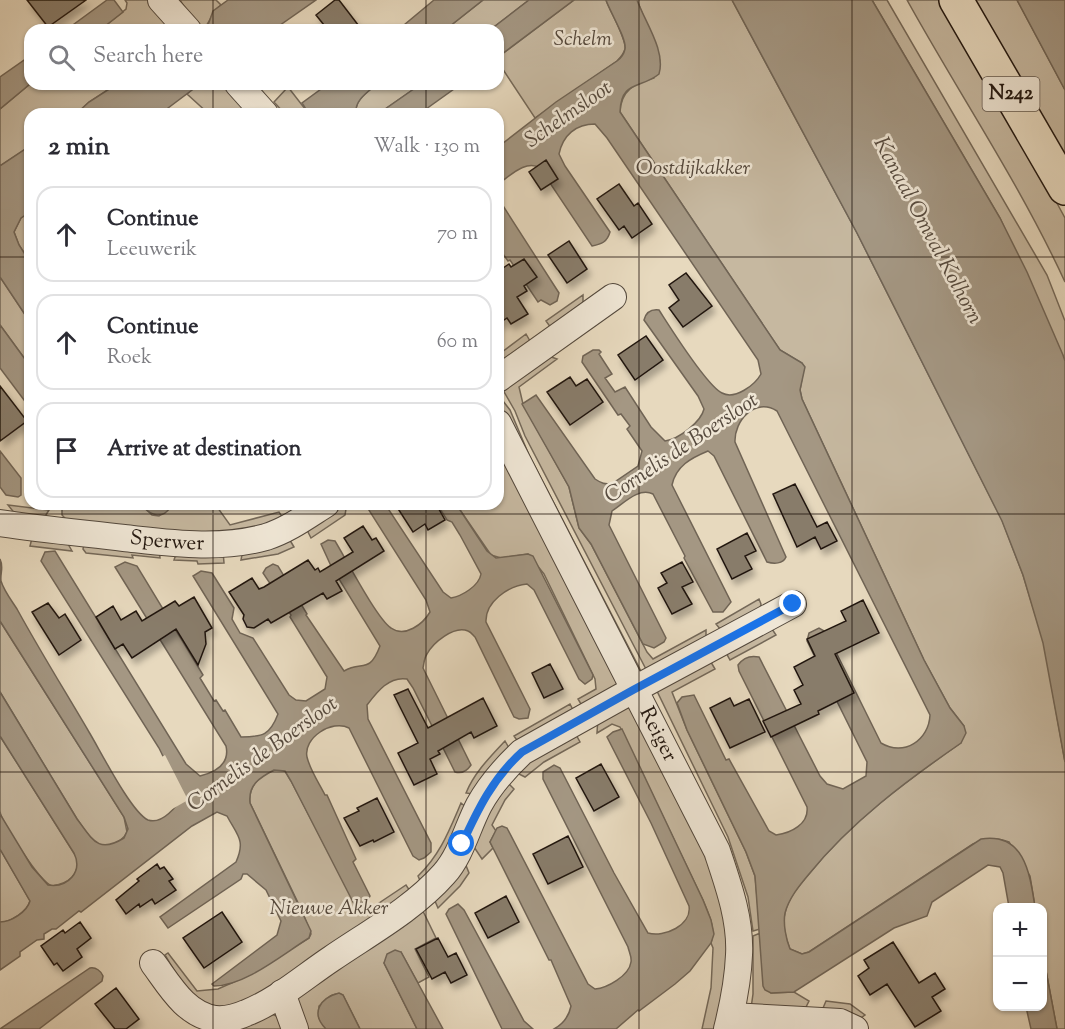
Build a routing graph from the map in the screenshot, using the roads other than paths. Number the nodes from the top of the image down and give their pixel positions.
1 (161, 0) edge
2 (956, 0) edge
3 (183, 24) edge
4 (243, 90) edge
5 (260, 108) edge
6 (1065, 188) edge
7 (613, 297) dead end
8 (504, 375) edge
9 (504, 435) edge
10 (317, 510) edge
11 (0, 523) edge
12 (793, 604) dead end
13 (633, 690) junction
14 (153, 963) dead end
15 (282, 993) junction
16 (729, 1022) edge
17 (294, 1029) edge
18 (855, 1029) edge

1 - 3 street
2 - 6 main road, N242
4 - 5 street
7 - 8 street
9 - 13 street, Reiger
10 - 11 street, Sperwer
12 - 13 street
13 - 15 street
13 - 16 street, Reiger
14 - 15 street
15 - 17 street
16 - 18 street

